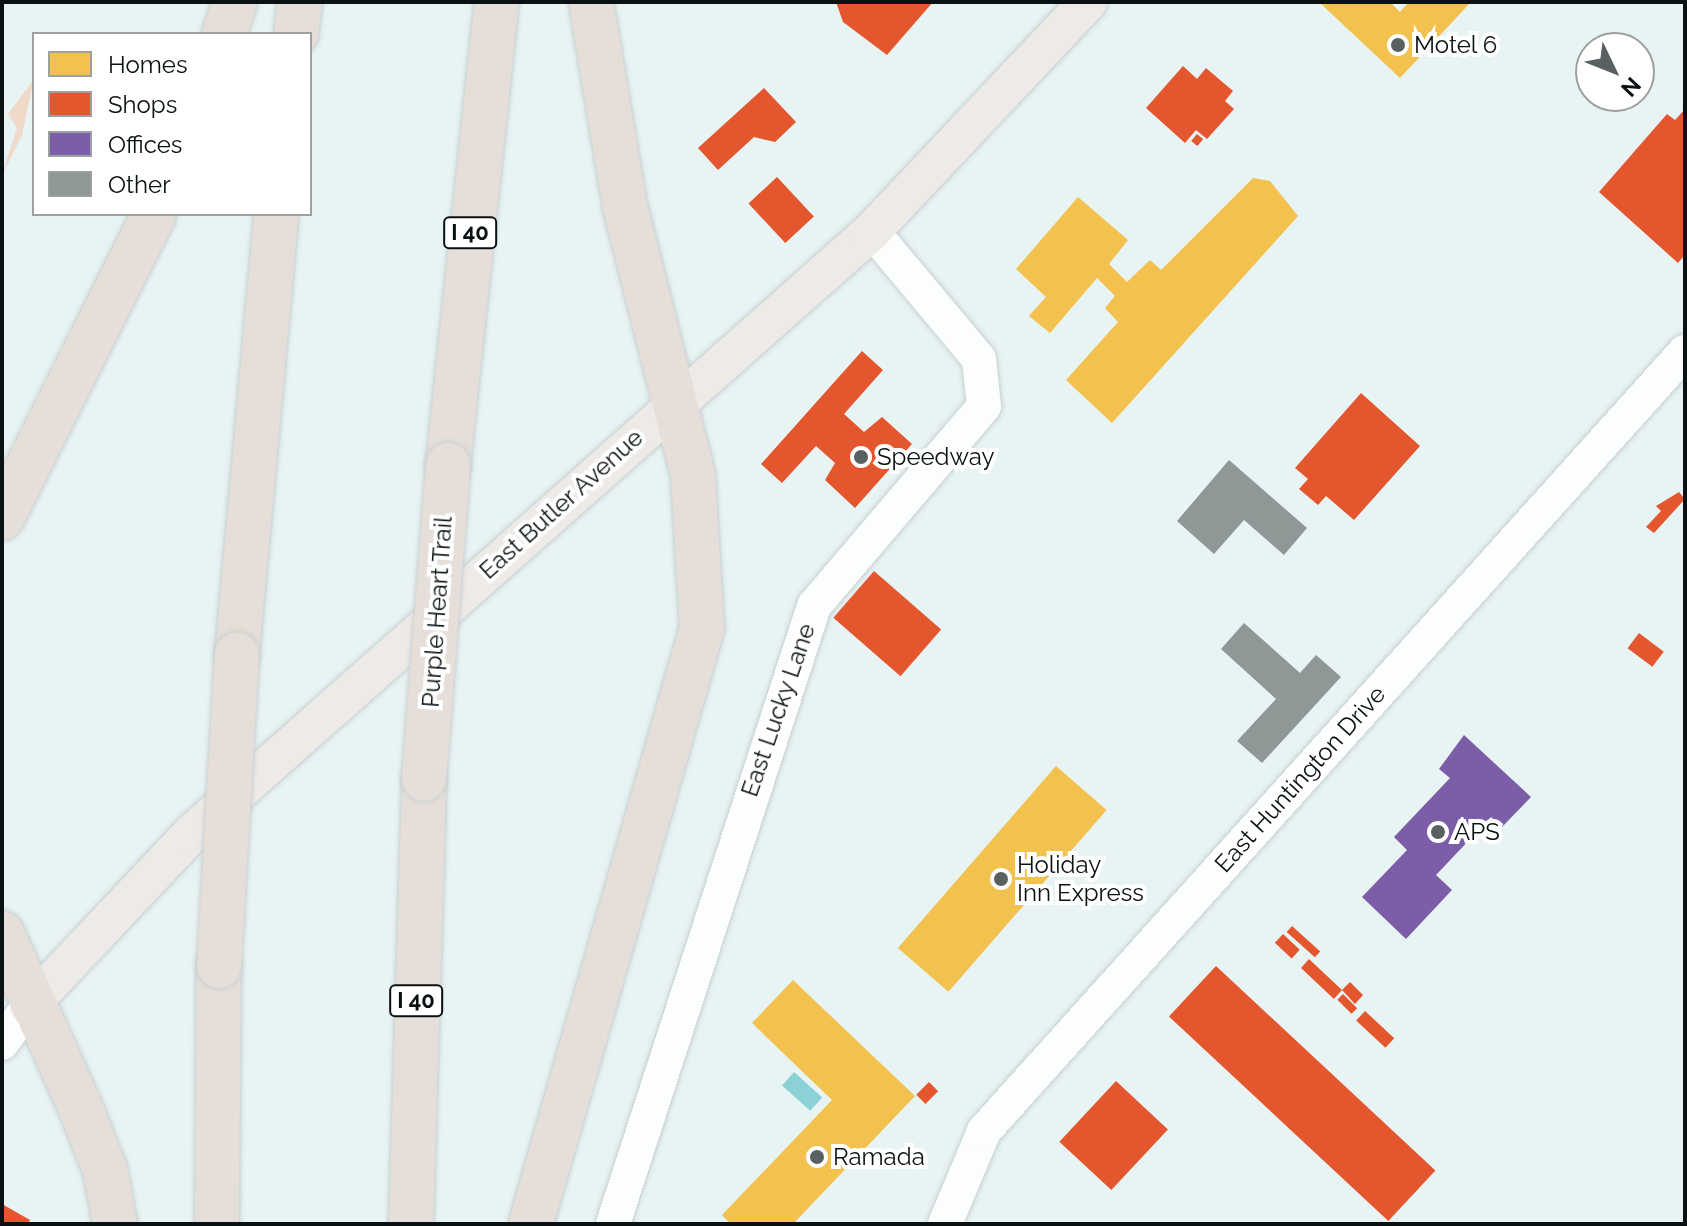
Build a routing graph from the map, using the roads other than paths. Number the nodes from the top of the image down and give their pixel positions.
1 (235, 2) edge
2 (300, 2) edge
3 (497, 2) edge
4 (591, 2) edge
5 (1088, 2) edge
6 (225, 32) edge
7 (296, 32) edge
8 (153, 216) edge
9 (276, 216) edge
10 (872, 231) junction
11 (1685, 352) edge
12 (679, 398) junction
13 (2, 518) edge
14 (2, 933) edge
15 (29, 1006) junction
16 (2, 1043) edge
17 (115, 1224) edge
18 (217, 1224) edge
19 (411, 1224) edge
20 (531, 1224) edge
21 (613, 1224) edge
22 (945, 1224) edge

1 - 6 highway
2 - 7 highway
3 - 19 highway, Purple Heart Trail / I 40, bridge
4 - 12 highway
5 - 10 main road, East Butler Avenue
8 - 13 highway
9 - 18 highway, bridge
10 - 12 main road, East Butler Avenue
10 - 21 street, East Lucky Lane
11 - 22 street, East Huntington Drive
12 - 15 main road, East Butler Avenue
12 - 20 highway
14 - 15 highway
15 - 16 street, East Butler Avenue
15 - 17 highway

